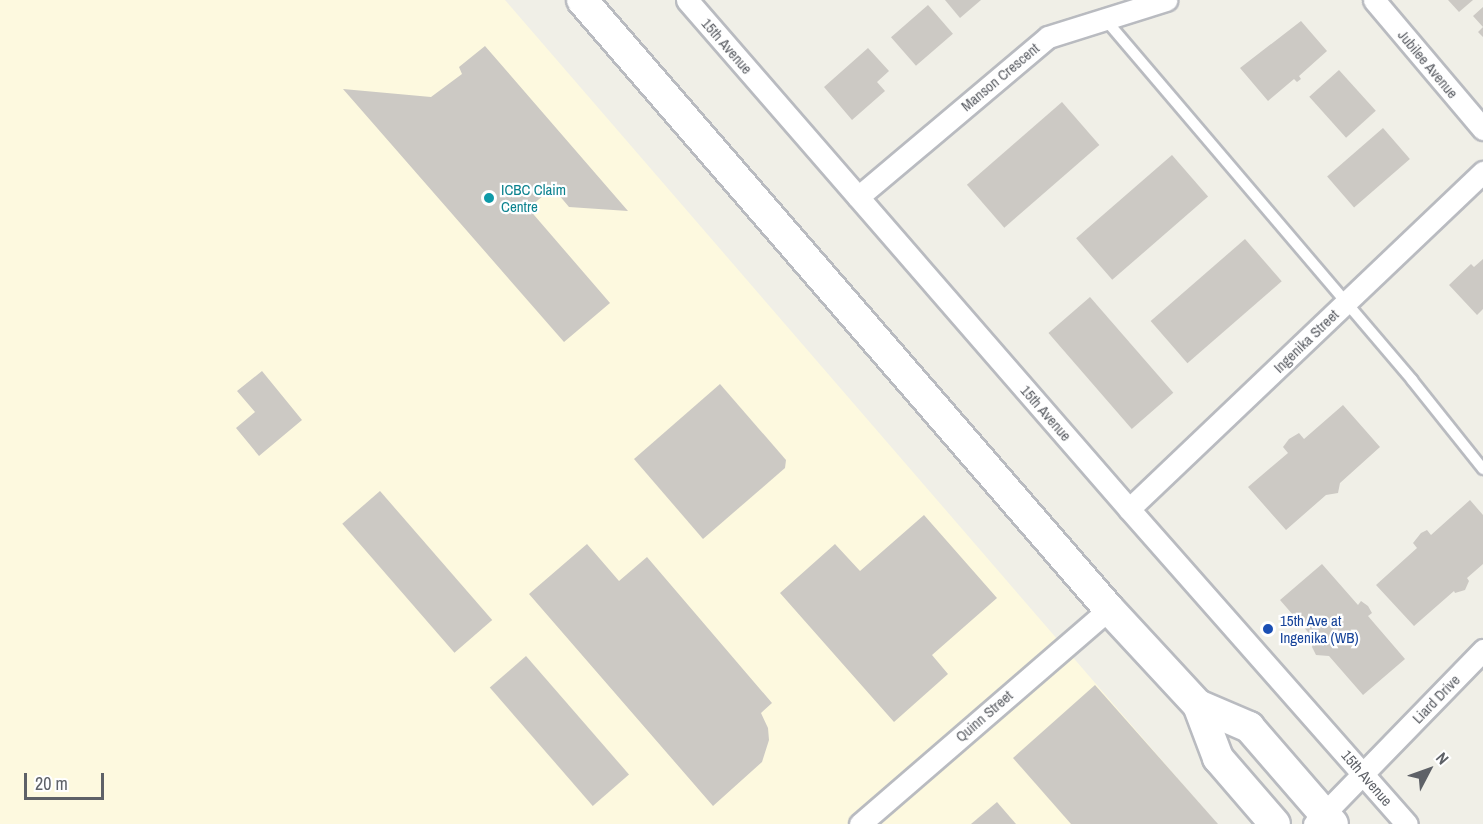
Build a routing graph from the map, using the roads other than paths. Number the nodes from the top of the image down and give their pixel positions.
1 (582, 0) edge
2 (687, 0) edge
3 (1166, 0) edge
4 (1374, 0) edge
5 (1105, 19) junction
6 (1483, 129) edge
7 (1483, 172) edge
8 (858, 197) junction
9 (1345, 304) junction
10 (1483, 469) edge
11 (1129, 509) junction
12 (1109, 609) junction
13 (1483, 650) edge
14 (1198, 705) junction
15 (1363, 773) junction
16 (1323, 820) edge
17 (860, 824) edge
18 (1275, 824) edge
19 (1407, 824) edge

1 - 12 main road
2 - 8 street, 15th Avenue
3 - 5 street, Manson Crescent
4 - 6 street, Jubilee Avenue
5 - 8 street, Manson Crescent
5 - 9 lane
7 - 9 street, Ingenika Street
8 - 11 street, 15th Avenue
9 - 10 lane
9 - 11 street, Ingenika Street
11 - 15 street, 15th Avenue
12 - 14 main road
12 - 17 street, Quinn Street
13 - 15 street, Liard Drive
14 - 16 main road
14 - 18 main road
15 - 16 street, Liard Drive
15 - 19 street, 15th Avenue

